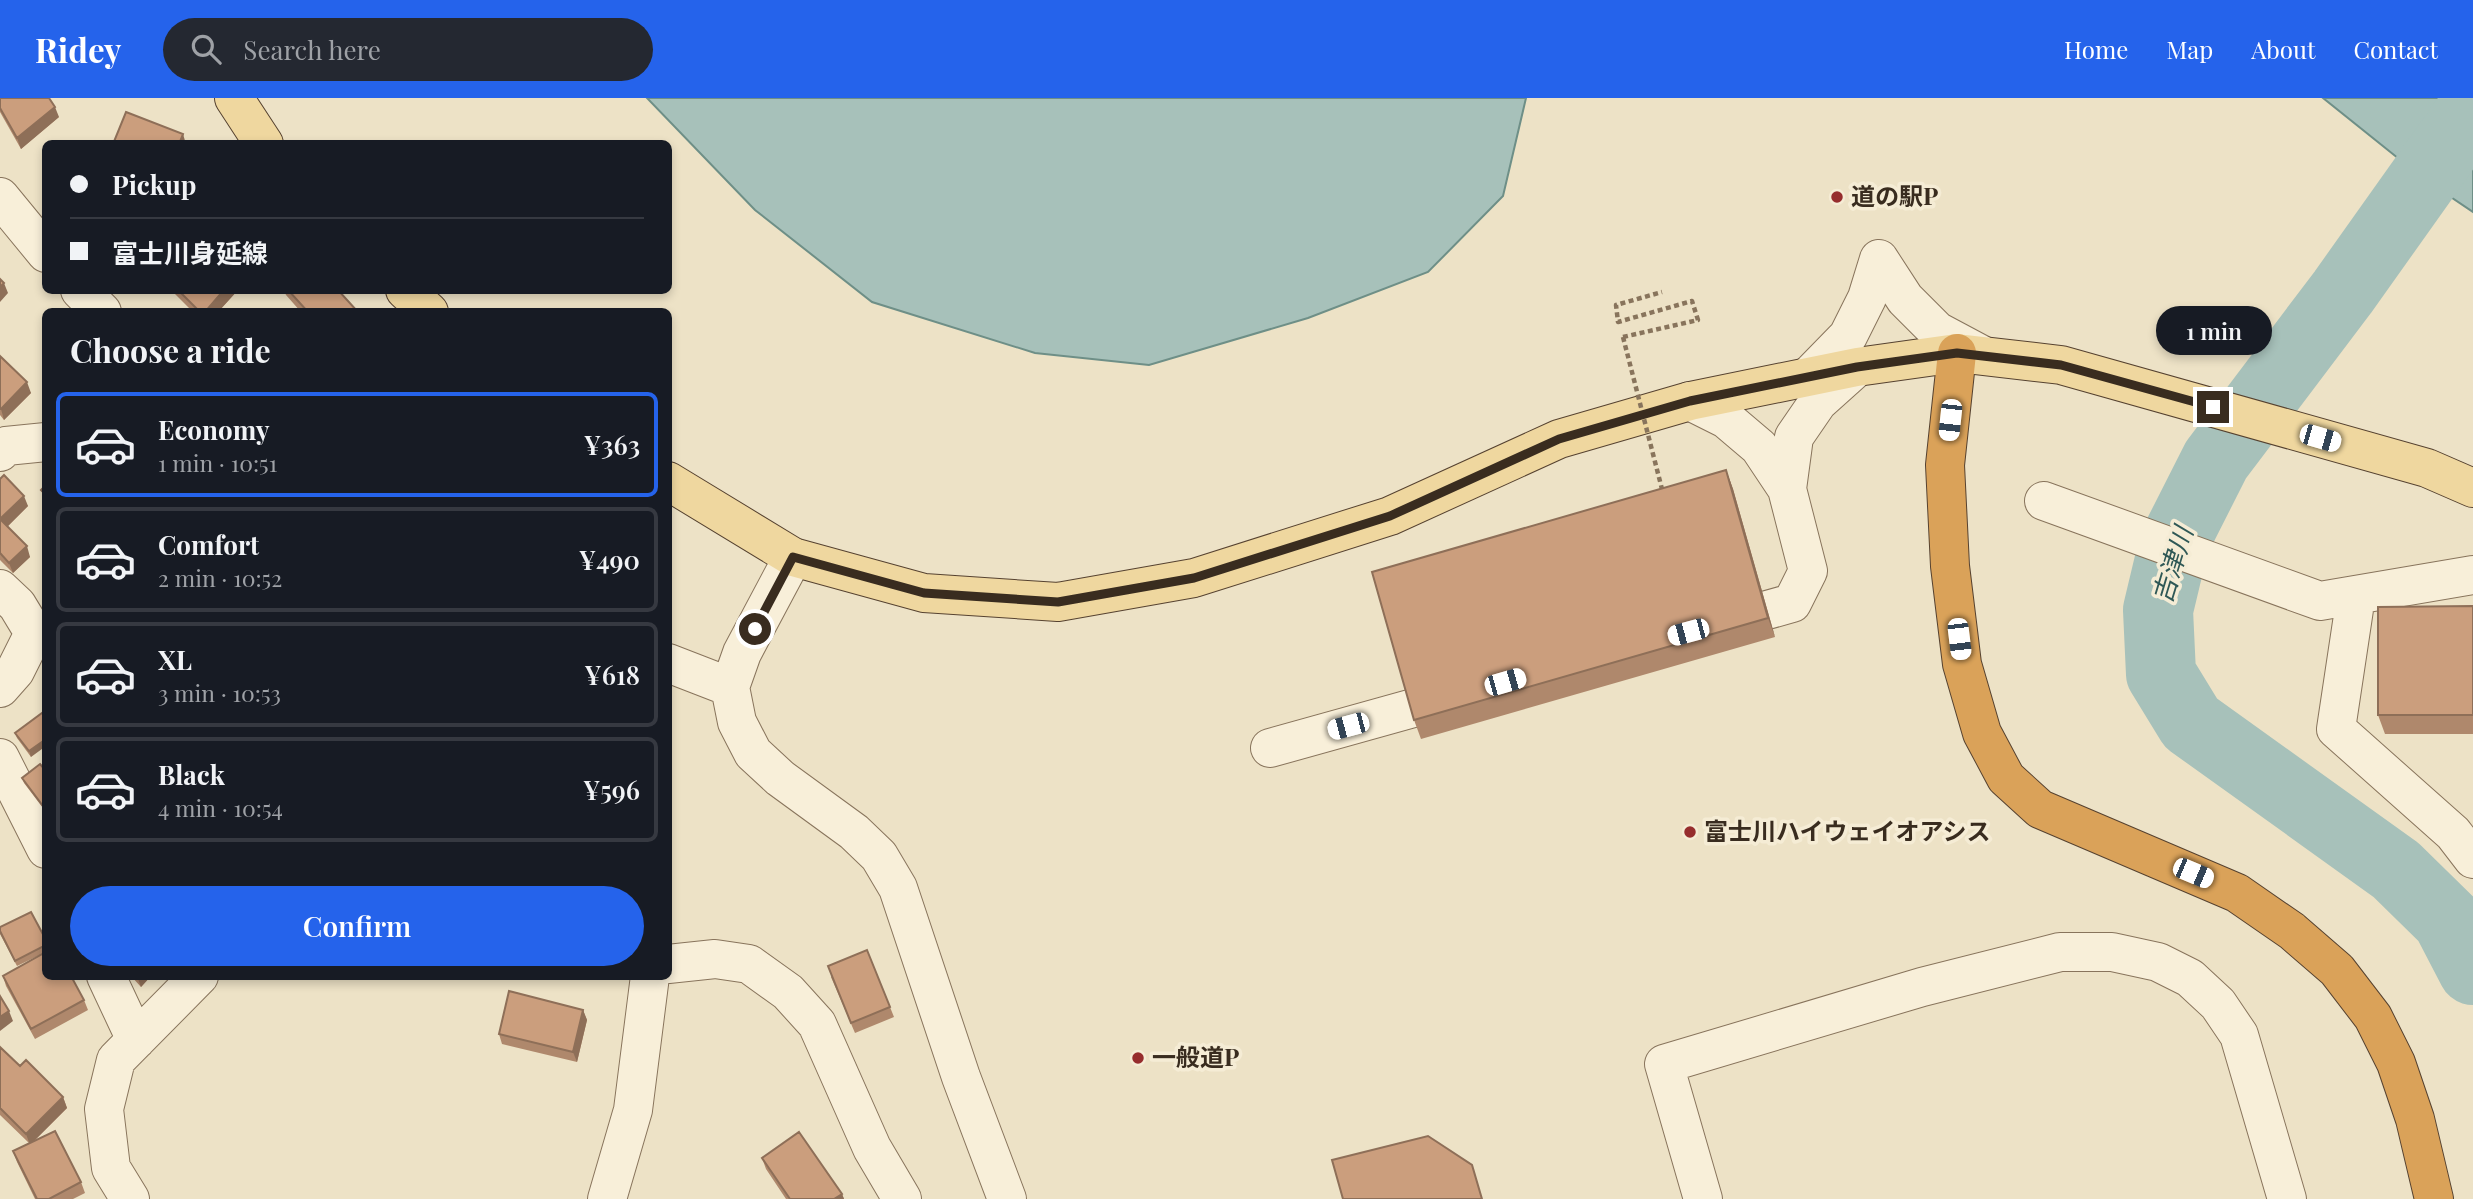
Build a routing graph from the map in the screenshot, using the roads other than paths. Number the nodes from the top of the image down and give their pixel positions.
1 (234, 98) edge
2 (261, 140) edge
3 (0, 197) edge
4 (42, 248) edge
5 (84, 294) edge
6 (409, 294) edge
7 (98, 308) edge
8 (425, 308) edge
9 (1969, 354) junction
10 (1857, 367) junction
11 (1806, 379) junction
12 (1690, 401) junction
13 (42, 442) edge
14 (0, 452) edge
15 (672, 483) edge
16 (2473, 488) edge
17 (1787, 489) junction
18 (2044, 501) dead end
19 (793, 557) junction
20 (2473, 575) edge
21 (0, 590) edge
22 (2338, 599) junction
23 (1685, 632) edge
24 (672, 665) edge
25 (1498, 685) edge
26 (730, 687) junction
27 (0, 688) edge
28 (1270, 748) dead end
29 (0, 758) edge
30 (42, 841) edge
31 (2473, 859) edge
32 (672, 964) edge
33 (108, 980) edge
34 (195, 980) edge
35 (649, 980) edge
36 (136, 1040) junction
37 (2433, 1197) edge
38 (130, 1199) edge
39 (607, 1199) edge
40 (902, 1199) edge
41 (1007, 1199) edge
42 (1703, 1199) edge
43 (2287, 1199) edge

1 - 2 main road
3 - 4 street
5 - 7 street
6 - 8 main road
9 - 10 main road
9 - 11 street
9 - 16 main road
9 - 37 highway
10 - 11 main road
10 - 17 street
11 - 12 main road
12 - 17 street
12 - 19 main road
13 - 14 street
15 - 19 main road
17 - 23 street
18 - 22 street
19 - 26 street
20 - 22 street
21 - 27 street
22 - 31 street
24 - 26 street
25 - 28 street
26 - 41 street
29 - 30 street
32 - 40 street
33 - 36 street
34 - 36 street
35 - 39 street
36 - 38 street
42 - 43 street

